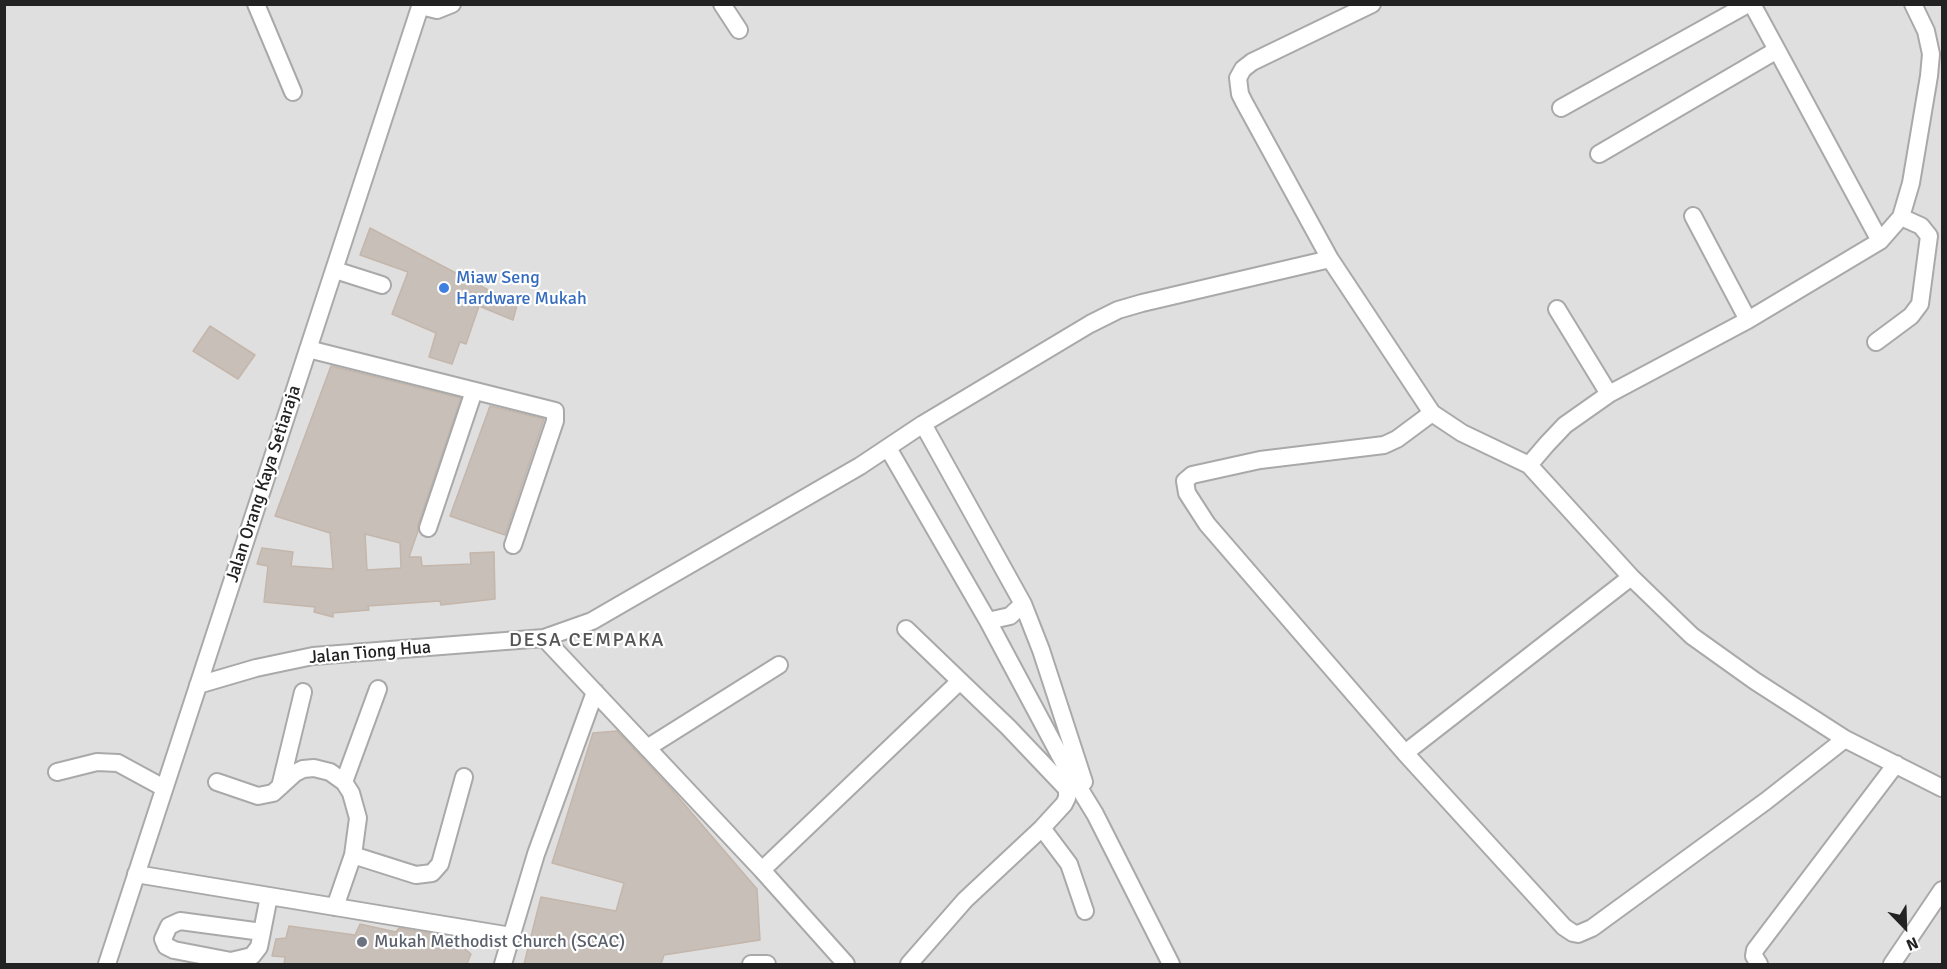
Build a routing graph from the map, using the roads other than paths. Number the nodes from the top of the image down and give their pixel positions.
1 (256, 4) edge
2 (452, 4) edge
3 (722, 4) edge
4 (1372, 4) edge
5 (1750, 4) edge
6 (1913, 4) edge
7 (421, 5) edge
8 (739, 30) dead end
9 (1777, 50) junction
10 (293, 92) dead end
11 (1562, 108) dead end
12 (1599, 154) dead end
13 (1693, 216) dead end
14 (1901, 217) junction
15 (1880, 241) junction
16 (1330, 259) junction
17 (335, 270) junction
18 (382, 285) dead end
19 (1557, 309) dead end
20 (1748, 320) junction
21 (1876, 342) dead end
22 (308, 349) junction
23 (474, 391) junction
24 (1609, 394) junction
25 (1432, 413) junction
26 (923, 424) junction
27 (888, 448) junction
28 (1529, 465) junction
29 (428, 528) dead end
30 (513, 545) dead end
31 (1631, 577) junction
32 (1023, 604) junction
33 (988, 621) junction
34 (906, 630) dead end
35 (544, 638) junction
36 (779, 665) dead end
37 (960, 681) junction
38 (198, 685) junction
39 (378, 688) dead end
40 (303, 692) dead end
41 (595, 692) junction
42 (1845, 739) junction
43 (647, 748) junction
44 (1405, 753) junction
45 (1896, 764) junction
46 (57, 772) dead end
47 (464, 777) dead end
48 (217, 782) dead end
49 (344, 782) junction
50 (164, 788) junction
51 (280, 788) junction
52 (1942, 788) edge
53 (1095, 814) junction
54 (1042, 828) junction
55 (353, 855) junction
56 (762, 870) junction
57 (136, 874) junction
58 (1942, 890) edge
59 (269, 896) junction
60 (335, 907) junction
61 (1085, 912) dead end
62 (262, 932) junction
63 (511, 936) junction
64 (841, 963) edge
65 (107, 964) edge
66 (503, 964) edge
67 (909, 964) edge
68 (1171, 964) edge
69 (1759, 964) edge
70 (1892, 964) edge

1 - 10 street
2 - 7 street
3 - 8 street
4 - 16 street
5 - 9 street
5 - 11 street
6 - 14 street
7 - 17 street, Jalan Orang Kaya Setiaraja
9 - 12 street
9 - 15 street
13 - 20 street
14 - 15 street
14 - 21 street
15 - 20 street
16 - 25 street
16 - 26 street, Jalan Tiong Hua
17 - 18 street
17 - 22 street, Jalan Orang Kaya Setiaraja
19 - 24 street
20 - 24 street
22 - 23 street
22 - 38 street, Jalan Orang Kaya Setiaraja
23 - 29 street
23 - 30 street
24 - 28 street
25 - 28 street
25 - 44 street
26 - 27 street, Jalan Tiong Hua
26 - 32 street
27 - 33 street
27 - 35 street, Jalan Tiong Hua
28 - 31 street
31 - 42 street
31 - 44 street
32 - 33 street
32 - 53 street
33 - 53 street
34 - 37 street
35 - 38 street, Jalan Tiong Hua
35 - 41 street
36 - 43 street
37 - 54 street
37 - 56 street
38 - 50 street, Jalan Orang Kaya Setiaraja
39 - 49 street
40 - 51 street
41 - 43 street
41 - 63 street
42 - 44 street
42 - 45 street
43 - 56 street
45 - 52 street
45 - 69 street
46 - 50 street
47 - 55 street
48 - 51 street
49 - 51 street
49 - 55 street
50 - 57 street, Jalan Orang Kaya Setiaraja
53 - 68 street
54 - 61 street
54 - 67 street
55 - 60 street
56 - 64 street
57 - 59 street
57 - 65 street, Jalan Orang Kaya Setiaraja
58 - 70 street
59 - 60 street
59 - 62 street
60 - 63 street
62 - 62 street
63 - 66 street

